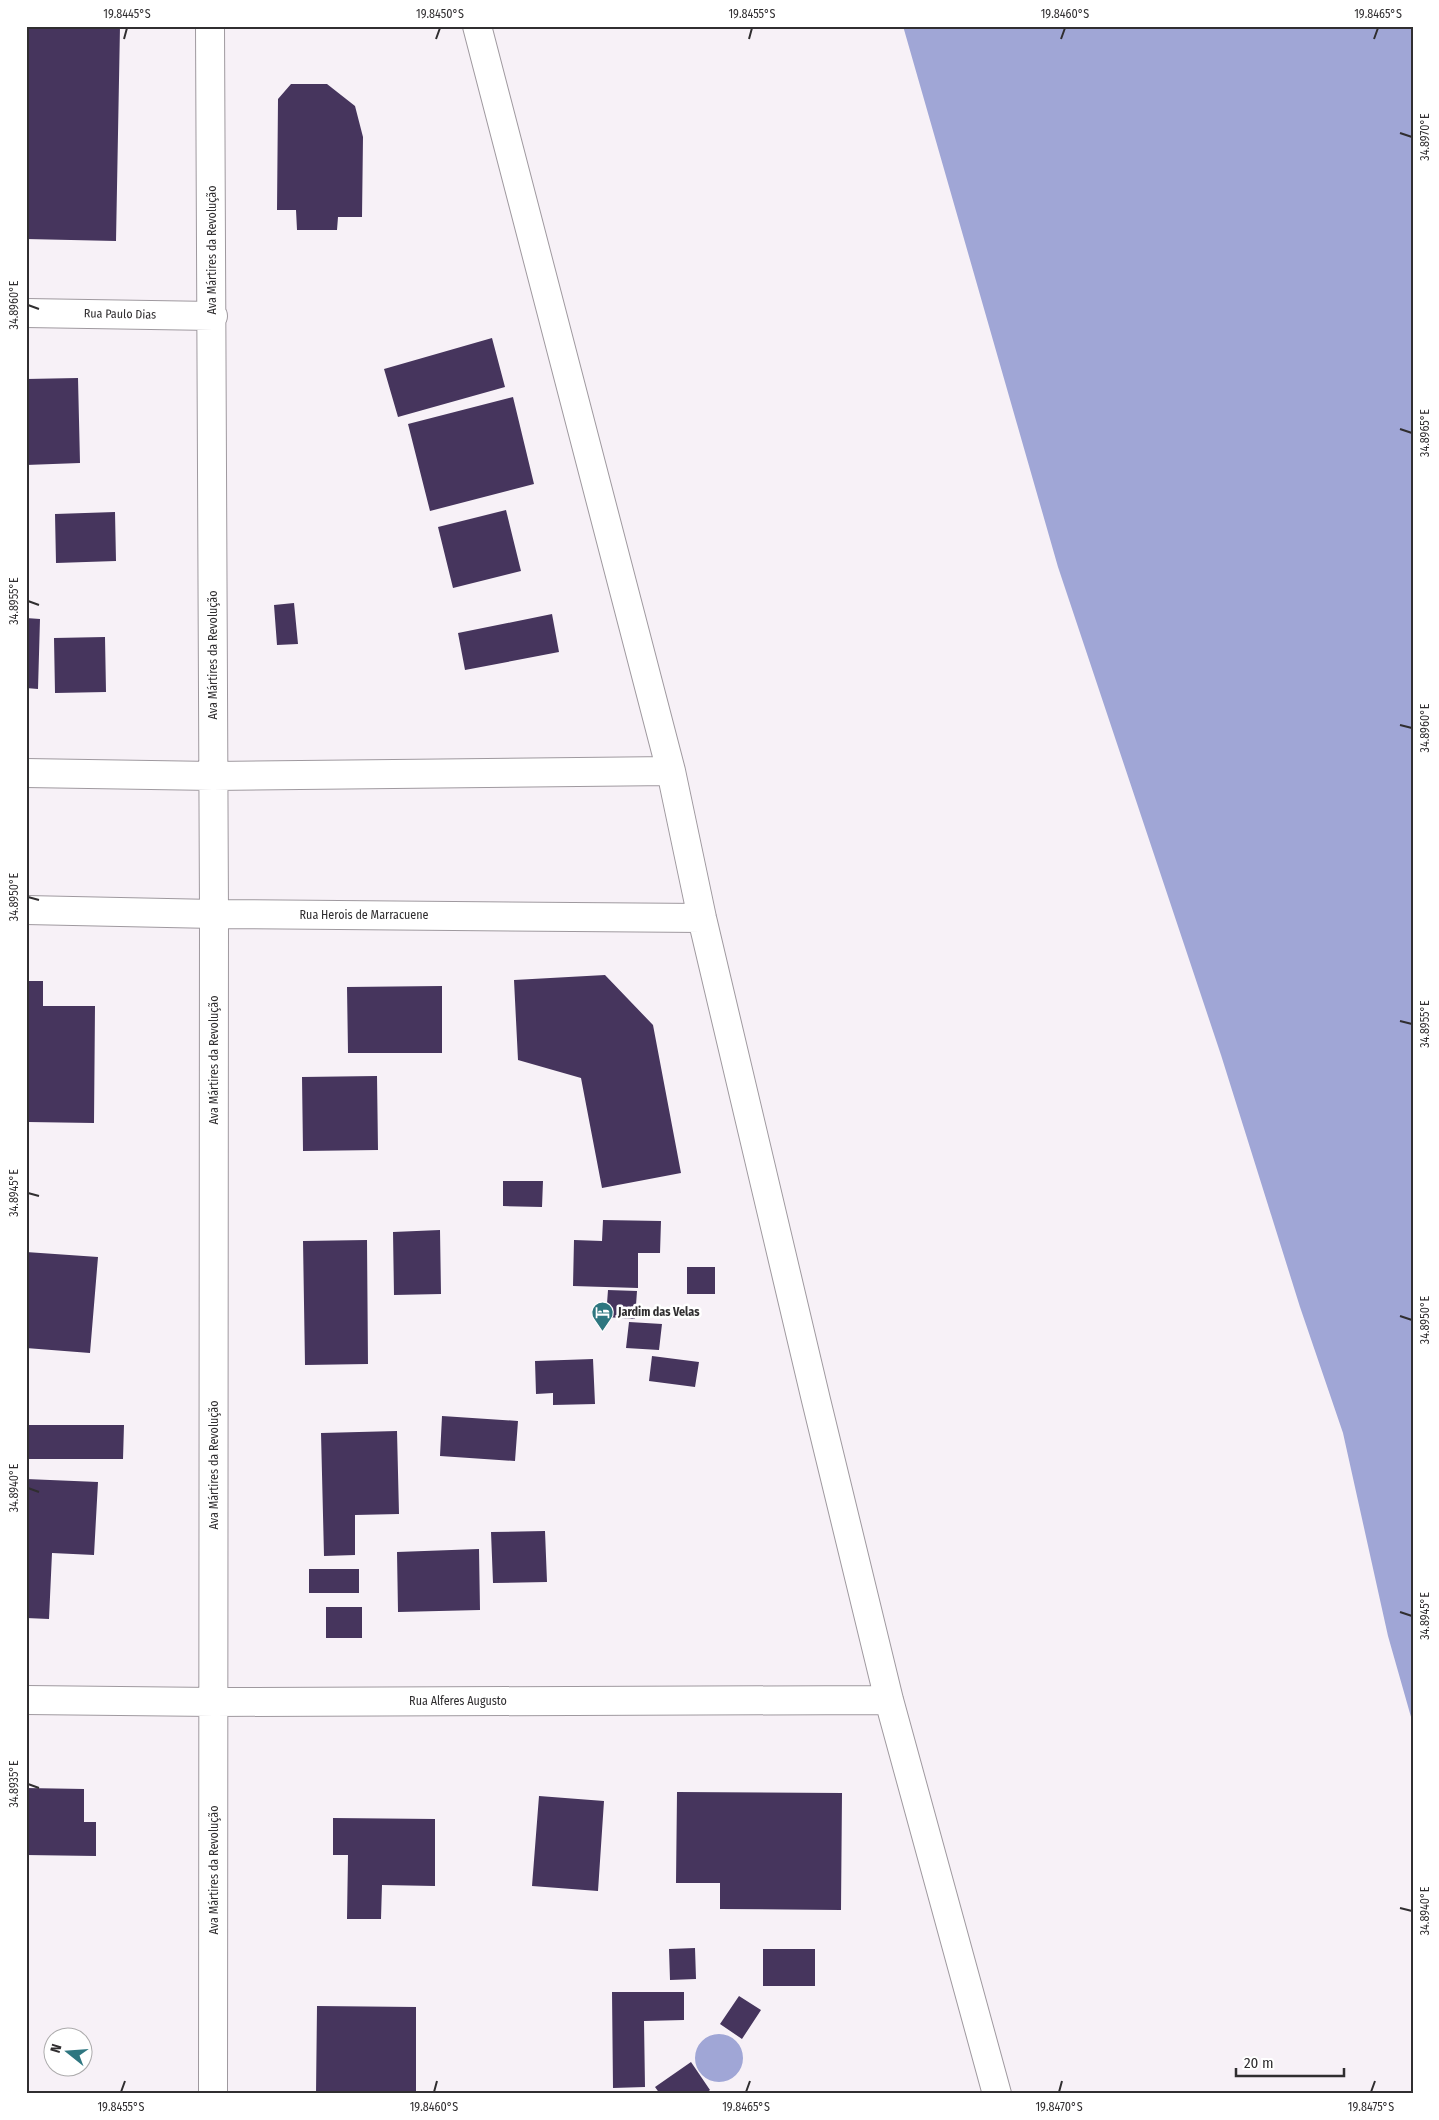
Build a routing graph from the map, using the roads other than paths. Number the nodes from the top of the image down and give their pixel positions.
1 (210, 26) edge
2 (477, 26) edge
3 (26, 313) edge
4 (213, 316) junction
5 (671, 771) junction
6 (26, 773) edge
7 (213, 776) junction
8 (26, 910) edge
9 (214, 914) junction
10 (702, 918) junction
11 (26, 1700) edge
12 (889, 1700) junction
13 (214, 1702) junction
14 (213, 2094) edge
15 (997, 2094) edge

1 - 4 street, Ava Mártires da Revolução
2 - 5 street
3 - 4 street, Rua Paulo Dias
4 - 7 street, Ava Mártires da Revolução
5 - 7 street
5 - 10 street
6 - 7 street
7 - 9 street, Ava Mártires da Revolução
8 - 9 street, Rua Herois de Marracuene
9 - 10 street, Rua Herois de Marracuene
9 - 13 street, Ava Mártires da Revolução
10 - 12 street
11 - 13 street, Rua Alferes Augusto
12 - 13 street, Rua Alferes Augusto
12 - 15 street
13 - 14 street, Ava Mártires da Revolução

